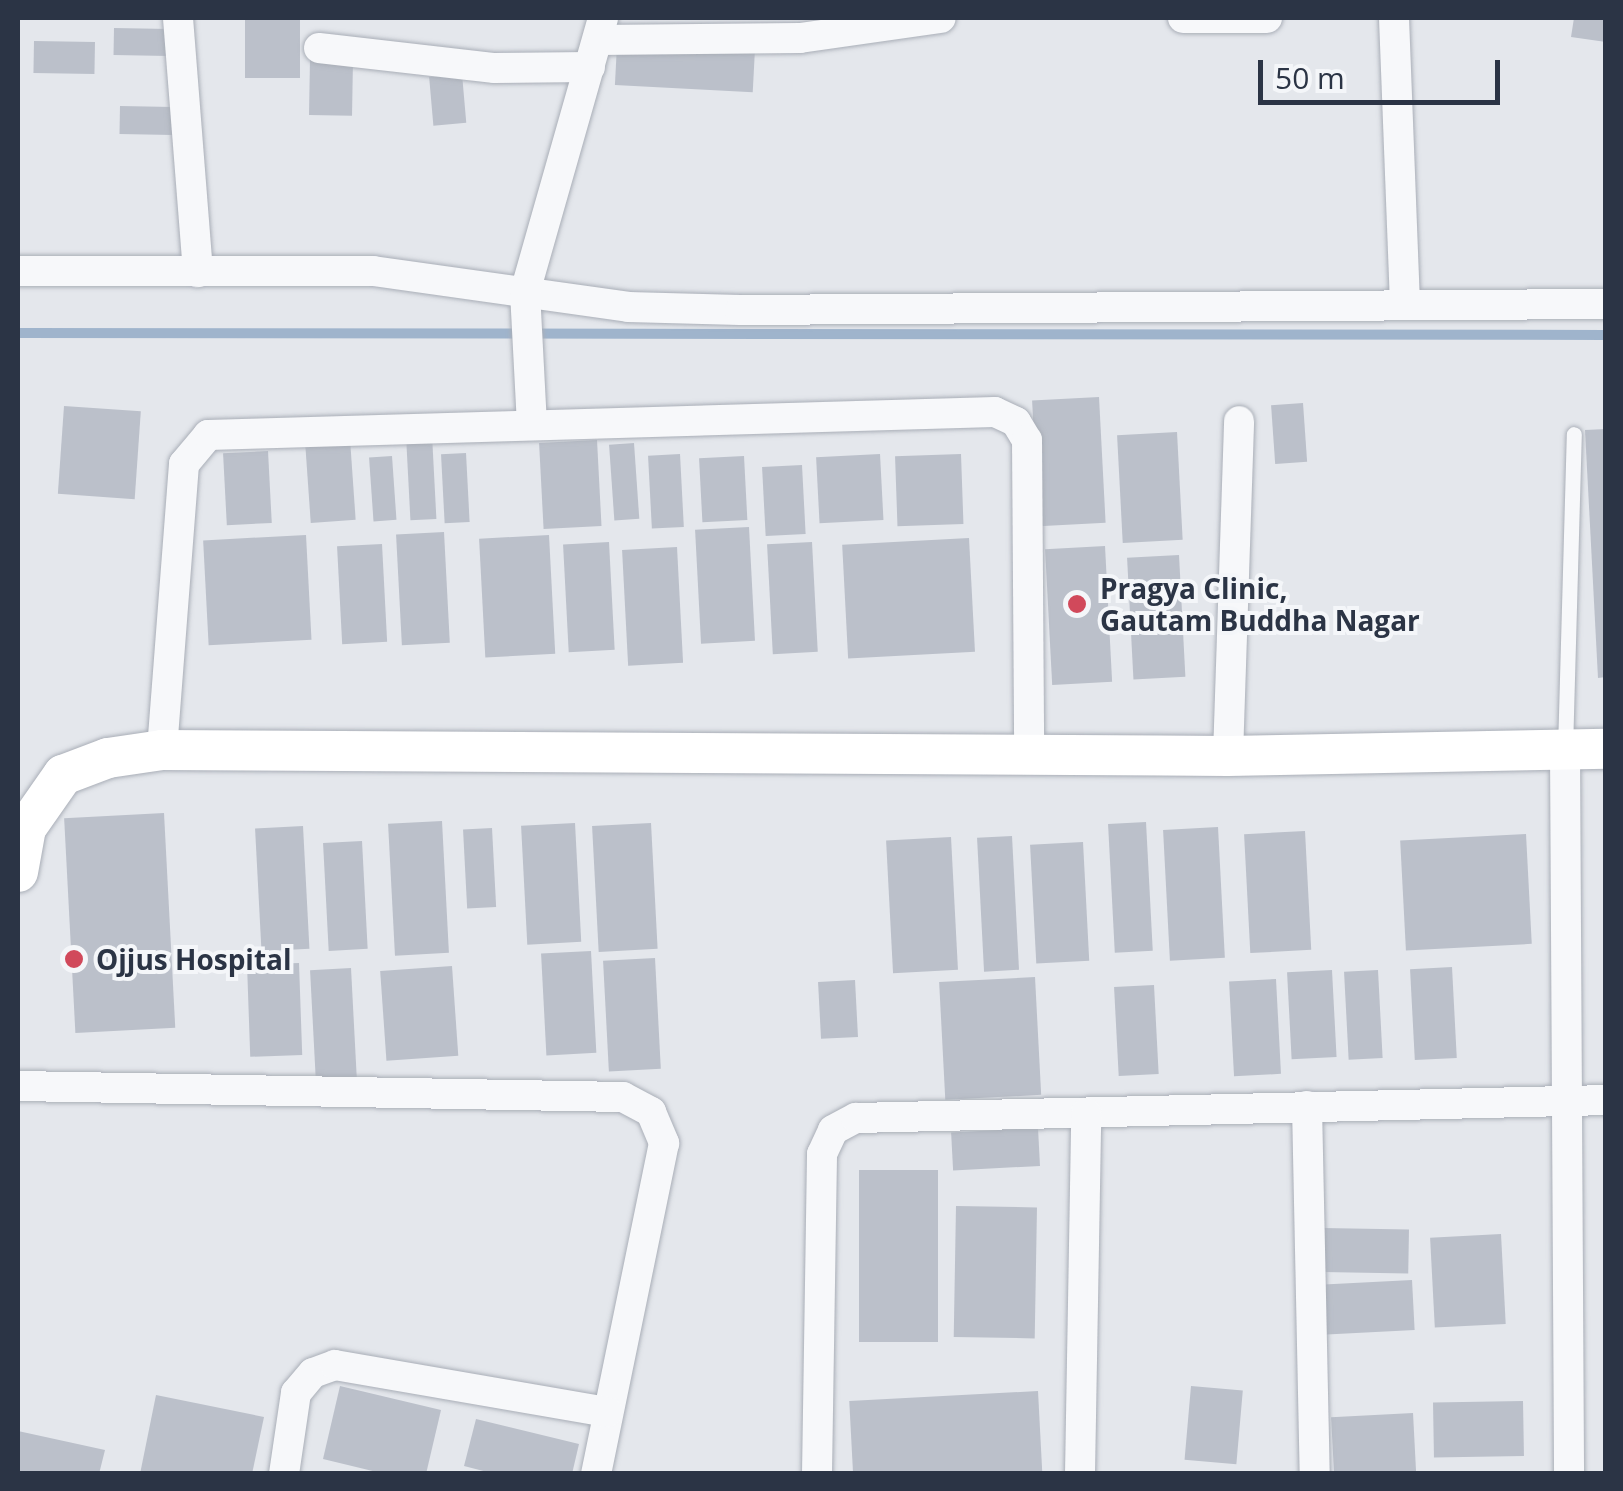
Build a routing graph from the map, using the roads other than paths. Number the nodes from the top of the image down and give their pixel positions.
1 (178, 18) edge
2 (942, 18) edge
3 (1184, 18) edge
4 (1267, 18) edge
5 (1394, 18) edge
6 (597, 41) edge
7 (320, 48) dead end
8 (18, 271) edge
9 (198, 272) junction
10 (1405, 303) junction
11 (526, 304) junction
12 (1606, 304) edge
13 (1239, 421) dead end
14 (532, 425) junction
15 (1574, 434) dead end
16 (1606, 749) edge
17 (162, 750) junction
18 (1565, 750) junction
19 (1029, 755) junction
20 (1228, 756) junction
21 (18, 872) edge
22 (18, 1086) edge
23 (1571, 1100) junction
24 (1606, 1100) edge
25 (1306, 1106) junction
26 (1086, 1113) junction
27 (608, 1412) junction
28 (284, 1474) edge
29 (596, 1474) edge
30 (817, 1474) edge
31 (1080, 1474) edge
32 (1315, 1474) edge
33 (1569, 1474) edge

1 - 9 street
2 - 6 street
3 - 4 street
5 - 10 street
6 - 7 street
6 - 11 street
8 - 9 street
9 - 11 street
10 - 11 street
10 - 12 street
11 - 14 street
13 - 20 street
14 - 17 street
14 - 19 street
15 - 18 lane
16 - 18 street
17 - 19 street
17 - 21 street
18 - 20 street
18 - 23 street
19 - 20 street
22 - 27 street
23 - 24 street
23 - 25 street
23 - 33 street
25 - 26 street
25 - 32 street
26 - 30 street
26 - 31 street
27 - 28 street
27 - 29 street

